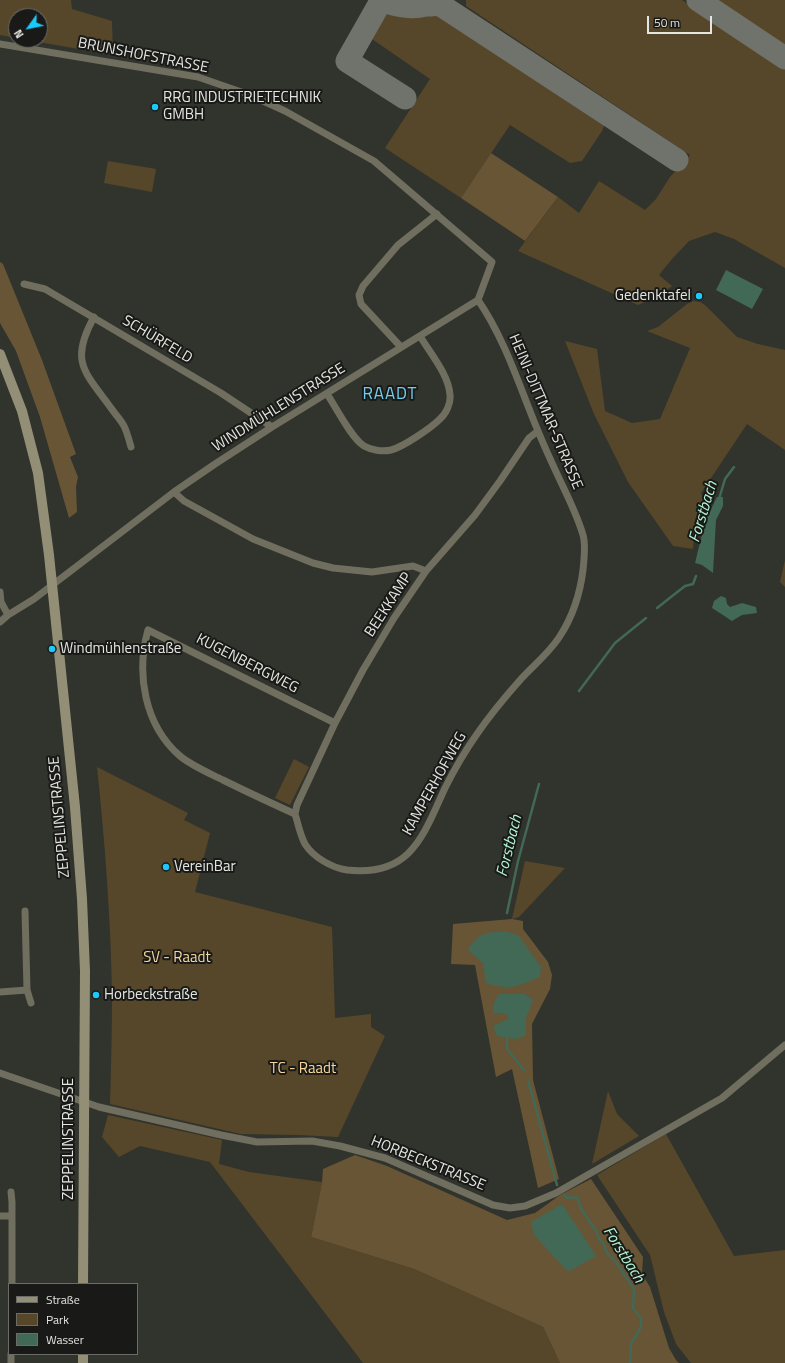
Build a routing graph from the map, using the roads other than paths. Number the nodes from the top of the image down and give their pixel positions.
1 (0, 44) edge
2 (437, 214) junction
3 (24, 284) dead end
4 (478, 300) junction
5 (94, 317) junction
6 (420, 336) junction
7 (401, 347) junction
8 (0, 354) edge
9 (327, 394) junction
10 (272, 426) junction
11 (538, 431) junction
12 (131, 447) dead end
13 (174, 492) junction
14 (584, 538) joint
15 (426, 571) junction
16 (52, 585) junction
17 (0, 592) edge
18 (8, 615) junction
19 (0, 622) edge
20 (335, 723) junction
21 (295, 814) junction
22 (25, 911) dead end
23 (27, 990) junction
24 (0, 992) edge
25 (31, 1004) dead end
26 (785, 1045) edge
27 (0, 1073) edge
28 (85, 1103) junction
29 (11, 1192) dead end
30 (0, 1216) edge
31 (12, 1216) junction
32 (12, 1283) edge
33 (83, 1283) edge

1 - 2 street, BRUNSHOFSTRASSE
2 - 4 street, BRUNSHOFSTRASSE
2 - 7 street
3 - 5 street, SCHÜRFELD
4 - 6 street, WINDMÜHLENSTRASSE
4 - 11 street, HEINI-DITTMAR-STRASSE
5 - 10 street, SCHÜRFELD
5 - 12 street
6 - 7 street, WINDMÜHLENSTRASSE
6 - 9 street
7 - 9 street, WINDMÜHLENSTRASSE
8 - 16 main road, ZEPPELINSTRASSE
9 - 10 street, WINDMÜHLENSTRASSE
10 - 13 street, WINDMÜHLENSTRASSE
11 - 14 street, HEINI-DITTMAR-STRASSE
11 - 15 street, BEEKKAMP
13 - 15 street
13 - 16 street, WINDMÜHLENSTRASSE
14 - 21 street, KAMPERHOFWEG
15 - 20 street, BEEKKAMP
16 - 18 street, WINDMÜHLENSTRASSE
16 - 28 main road, ZEPPELINSTRASSE
17 - 18 street
18 - 19 street, WINDMÜHLENSTRASSE
20 - 21 street, BEEKKAMP
20 - 21 street, KUGENBERGWEG
22 - 23 street
23 - 24 street
23 - 25 street
26 - 28 street, HORBECKSTRASSE
27 - 28 street, HORBECKSTRASSE
28 - 33 main road, ZEPPELINSTRASSE
29 - 31 street
30 - 31 street
31 - 32 street

